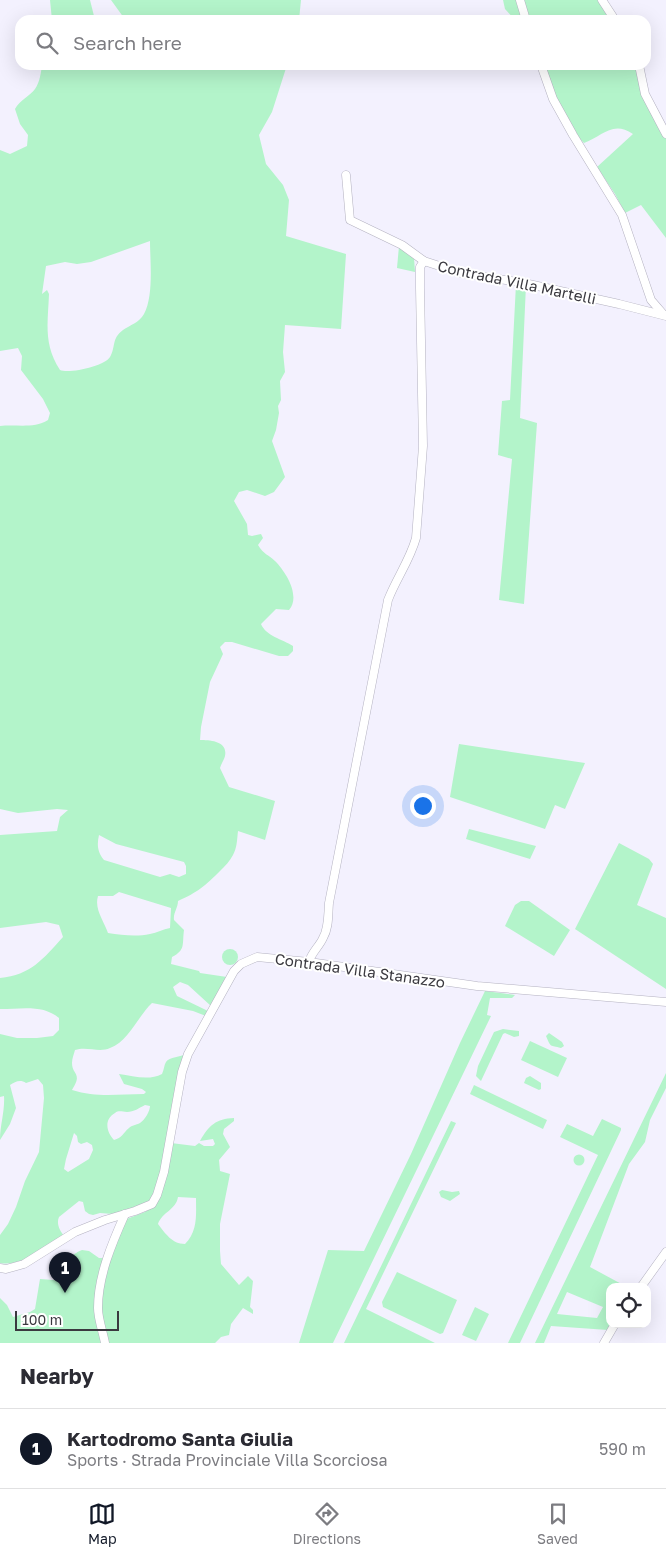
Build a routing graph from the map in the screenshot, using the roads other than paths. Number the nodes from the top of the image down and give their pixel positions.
1 (520, 0) edge
2 (602, 0) edge
3 (524, 15) edge
4 (612, 15) edge
5 (543, 70) edge
6 (640, 70) edge
7 (666, 134) edge
8 (346, 175) dead end
9 (424, 261) junction
10 (665, 316) edge
11 (309, 962) junction
12 (666, 1002) edge
13 (125, 1214) junction
14 (666, 1252) edge
15 (0, 1268) edge
16 (644, 1283) edge
17 (613, 1328) edge
18 (106, 1343) edge
19 (604, 1343) edge

1 - 3 street
2 - 4 street
5 - 10 street, Contrada Villa Martelli
6 - 7 street
8 - 9 street, Contrada Villa Martelli
9 - 10 street, Contrada Villa Martelli
9 - 11 street
11 - 12 street, Contrada Villa Stanazzo
11 - 13 street, Contrada Villa Stanazzo
13 - 15 street, Contrada Villa Stanazzo
13 - 18 street
14 - 16 street
17 - 19 street

